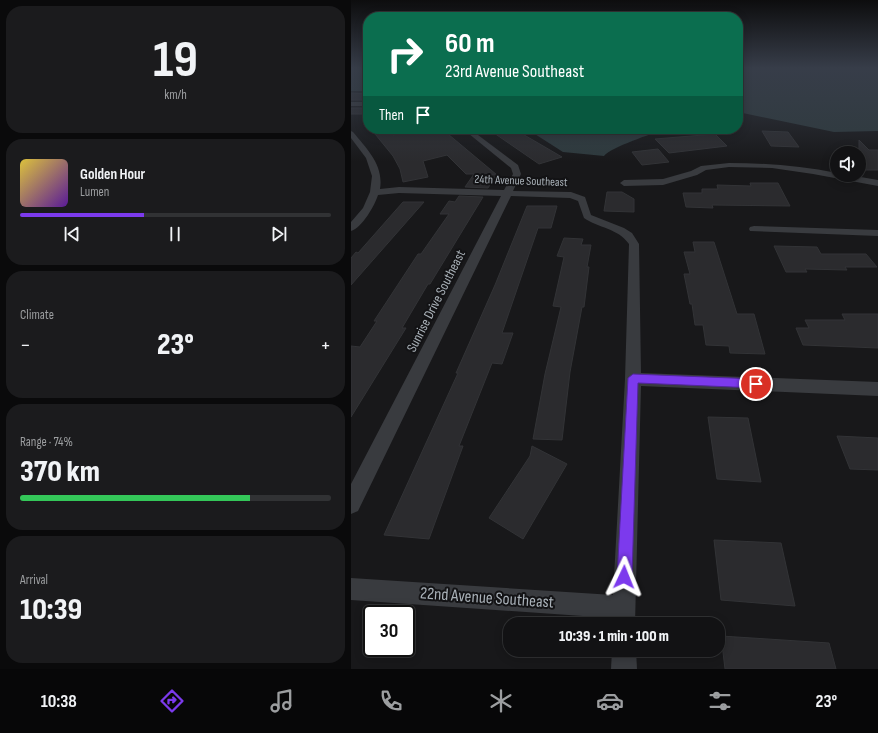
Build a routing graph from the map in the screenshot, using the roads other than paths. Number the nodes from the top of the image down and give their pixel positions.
1 (354, 104) edge
2 (351, 108) edge
3 (351, 133) edge
4 (472, 134) edge
5 (624, 183) dead end
6 (878, 183) edge
7 (376, 192) junction
8 (508, 194) junction
9 (351, 228) edge
10 (754, 229) dead end
11 (878, 233) edge
12 (633, 378) junction
13 (878, 388) edge
14 (351, 504) edge
15 (351, 589) edge
16 (623, 616) edge
17 (624, 657) edge
18 (624, 669) edge

1 - 2 street
3 - 7 street
4 - 8 street, Sunrise Drive Southeast
5 - 6 street
7 - 8 street, 24th Avenue Southeast
7 - 9 street
8 - 12 street, 24th Avenue Southeast
8 - 14 street, Sunrise Drive Southeast
10 - 11 street
12 - 13 street
12 - 16 street
15 - 16 street, 22nd Avenue Southeast
17 - 18 street

